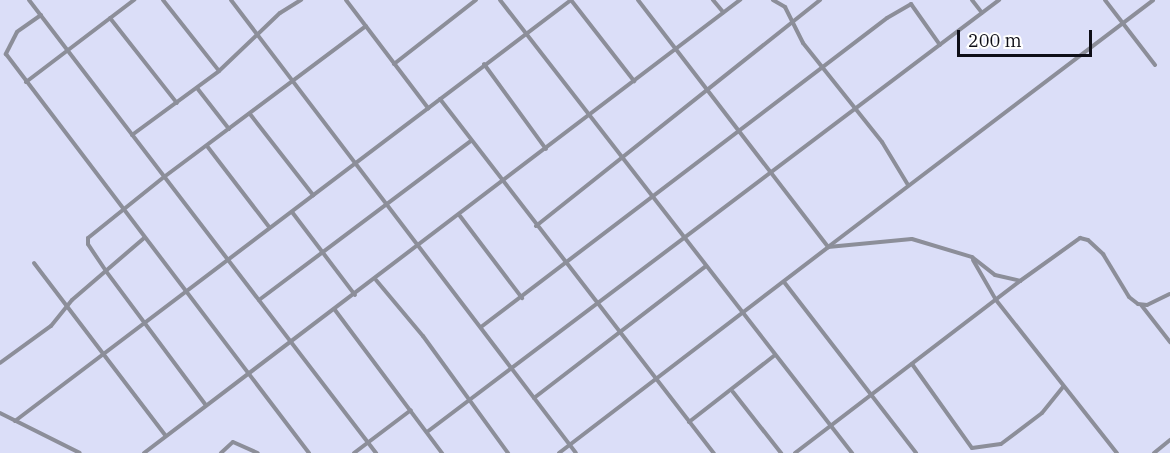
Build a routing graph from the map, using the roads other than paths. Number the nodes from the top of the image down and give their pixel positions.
1 (29, 0) edge
2 (134, 0) edge
3 (163, 0) edge
4 (231, 0) edge
5 (301, 0) edge
6 (346, 0) edge
7 (476, 0) edge
8 (500, 0) edge
9 (571, 0) edge
10 (638, 0) edge
11 (713, 0) edge
12 (740, 0) edge
13 (773, 0) edge
14 (820, 0) edge
15 (972, 0) edge
16 (999, 0) edge
17 (1106, 0) edge
18 (1154, 0) edge
19 (909, 2) edge
20 (723, 12) junction
21 (982, 13) junction
22 (41, 15) junction
23 (110, 18) junction
24 (1124, 24) junction
25 (793, 25) junction
26 (366, 26) junction
27 (526, 35) junction
28 (259, 37) junction
29 (940, 45) junction
30 (68, 49) junction
31 (678, 49) junction
32 (394, 64) junction
33 (484, 64) junction
34 (1155, 65) dead end
35 (824, 66) junction
36 (219, 71) junction
37 (293, 80) junction
38 (634, 81) junction
39 (26, 82) junction
40 (197, 88) junction
41 (710, 90) junction
42 (440, 99) junction
43 (177, 103) junction
44 (428, 108) junction
45 (857, 110) junction
46 (250, 114) junction
47 (590, 115) junction
48 (229, 129) junction
49 (742, 130) junction
50 (132, 135) junction
51 (471, 141) junction
52 (207, 146) junction
53 (546, 149) junction
54 (622, 157) junction
55 (356, 161) junction
56 (772, 172) junction
57 (164, 177) junction
58 (502, 183) junction
59 (908, 185) junction
60 (313, 195) junction
61 (653, 198) junction
62 (388, 204) junction
63 (121, 211) junction
64 (292, 212) junction
65 (460, 216) junction
66 (536, 226) junction
67 (270, 228) junction
68 (684, 238) junction
69 (143, 239) junction
70 (419, 246) junction
71 (828, 248) junction
72 (324, 253) junction
73 (972, 257) junction
74 (228, 261) junction
75 (34, 263) dead end
76 (565, 264) junction
77 (706, 266) junction
78 (106, 271) junction
79 (376, 280) junction
80 (1020, 281) junction
81 (784, 282) junction
82 (185, 292) junction
83 (1170, 294) edge
84 (355, 295) junction
85 (522, 298) junction
86 (259, 300) junction
87 (996, 300) junction
88 (596, 304) junction
89 (1142, 306) junction
90 (68, 308) junction
91 (335, 310) junction
92 (743, 314) junction
93 (142, 323) junction
94 (480, 327) junction
95 (620, 334) junction
96 (1170, 342) edge
97 (292, 343) junction
98 (102, 353) junction
99 (775, 355) junction
100 (0, 363) edge
101 (912, 364) junction
102 (512, 368) junction
103 (249, 374) junction
104 (656, 381) junction
105 (1063, 387) junction
106 (733, 392) junction
107 (869, 397) junction
108 (534, 398) junction
109 (470, 401) junction
110 (205, 404) junction
111 (411, 409) junction
112 (0, 413) edge
113 (15, 421) junction
114 (689, 422) junction
115 (831, 426) junction
116 (427, 432) junction
117 (165, 435) junction
118 (1170, 440) edge
119 (367, 443) junction
120 (570, 445) junction
121 (972, 448) junction
122 (440, 452) edge
123 (80, 453) edge
124 (144, 453) edge
125 (220, 453) edge
126 (258, 453) edge
127 (309, 453) edge
128 (354, 453) edge
129 (376, 453) edge
130 (508, 453) edge
131 (559, 453) edge
132 (576, 453) edge
133 (714, 453) edge
134 (781, 453) edge
135 (795, 453) edge
136 (852, 453) edge
137 (916, 453) edge
138 (966, 453) edge
139 (1117, 453) edge
140 (1154, 453) edge

1 - 22 street
2 - 23 street
3 - 36 street
4 - 28 street
5 - 28 street
6 - 26 street
7 - 32 street
8 - 27 street
9 - 27 street
9 - 38 street
10 - 31 street
11 - 20 street
12 - 20 street
13 - 25 street
14 - 25 street
15 - 21 street
16 - 21 street
17 - 24 street
18 - 24 street
19 - 29 street
19 - 35 street
20 - 31 street
21 - 29 street
22 - 30 street
22 - 39 street
23 - 30 street
23 - 43 street
24 - 34 street
24 - 59 street
25 - 35 street
25 - 41 street
26 - 32 street
26 - 37 street
27 - 33 street
27 - 47 street
28 - 36 street
28 - 37 street
29 - 45 street
30 - 39 street
30 - 50 street
31 - 38 street
31 - 41 street
32 - 44 street
33 - 42 street
33 - 53 street
35 - 45 street
35 - 49 street
36 - 40 street
37 - 46 street
37 - 55 street
38 - 47 street
39 - 63 street
40 - 43 street
40 - 48 street
41 - 49 street
41 - 54 street
42 - 44 street
42 - 51 street
43 - 50 street
44 - 55 street
45 - 56 street
45 - 59 street
46 - 48 street
46 - 60 street
47 - 53 street
47 - 54 street
48 - 52 street
49 - 56 street
49 - 61 street
50 - 57 street
51 - 58 street
51 - 62 street
52 - 57 street
52 - 67 street
53 - 58 street
54 - 61 street
54 - 66 street
55 - 60 street
55 - 62 street
56 - 68 street
56 - 71 street
57 - 63 street
57 - 74 street
58 - 65 street
58 - 66 street
59 - 71 street
60 - 64 street
61 - 68 street
61 - 76 street
62 - 70 street
62 - 72 street
63 - 69 street
63 - 78 street
64 - 67 street
64 - 72 street
65 - 70 street
65 - 85 street
66 - 76 street
67 - 74 street
68 - 77 street
68 - 88 street
69 - 78 street
69 - 82 street
70 - 79 street
70 - 94 street
71 - 73 street
71 - 81 street
72 - 84 street
72 - 86 street
73 - 80 street
73 - 87 street
74 - 82 street
74 - 86 street
75 - 90 street
76 - 85 street
76 - 88 street
77 - 92 street
77 - 95 street
78 - 90 street
78 - 93 street
79 - 84 street
79 - 109 street
80 - 87 street
80 - 89 street
81 - 92 street
81 - 107 street
82 - 93 street
82 - 103 street
83 - 89 street
84 - 91 street
85 - 94 street
86 - 97 street
87 - 101 street
87 - 105 street
88 - 95 street
88 - 102 street
89 - 96 street
90 - 98 street
90 - 100 street
91 - 97 street
91 - 111 street
92 - 99 street
92 - 104 street
93 - 98 street
93 - 110 street
94 - 102 street
95 - 104 street
95 - 108 street
97 - 103 street
97 - 119 street
98 - 113 street
98 - 117 street
99 - 106 street
99 - 115 street
101 - 107 street
101 - 121 street
102 - 108 street
102 - 109 street
103 - 110 street
103 - 127 street
104 - 114 street
104 - 120 street
105 - 121 street
105 - 139 street
106 - 114 street
106 - 134 street
107 - 115 street
107 - 137 street
108 - 120 street
109 - 116 street
109 - 130 street
110 - 117 street
111 - 116 street
111 - 119 street
112 - 113 street
113 - 123 street
114 - 133 street
115 - 135 street
115 - 136 street
116 - 122 street
117 - 124 street
118 - 140 street
119 - 128 street
119 - 129 street
120 - 131 street
120 - 132 street
121 - 138 street
125 - 126 street

